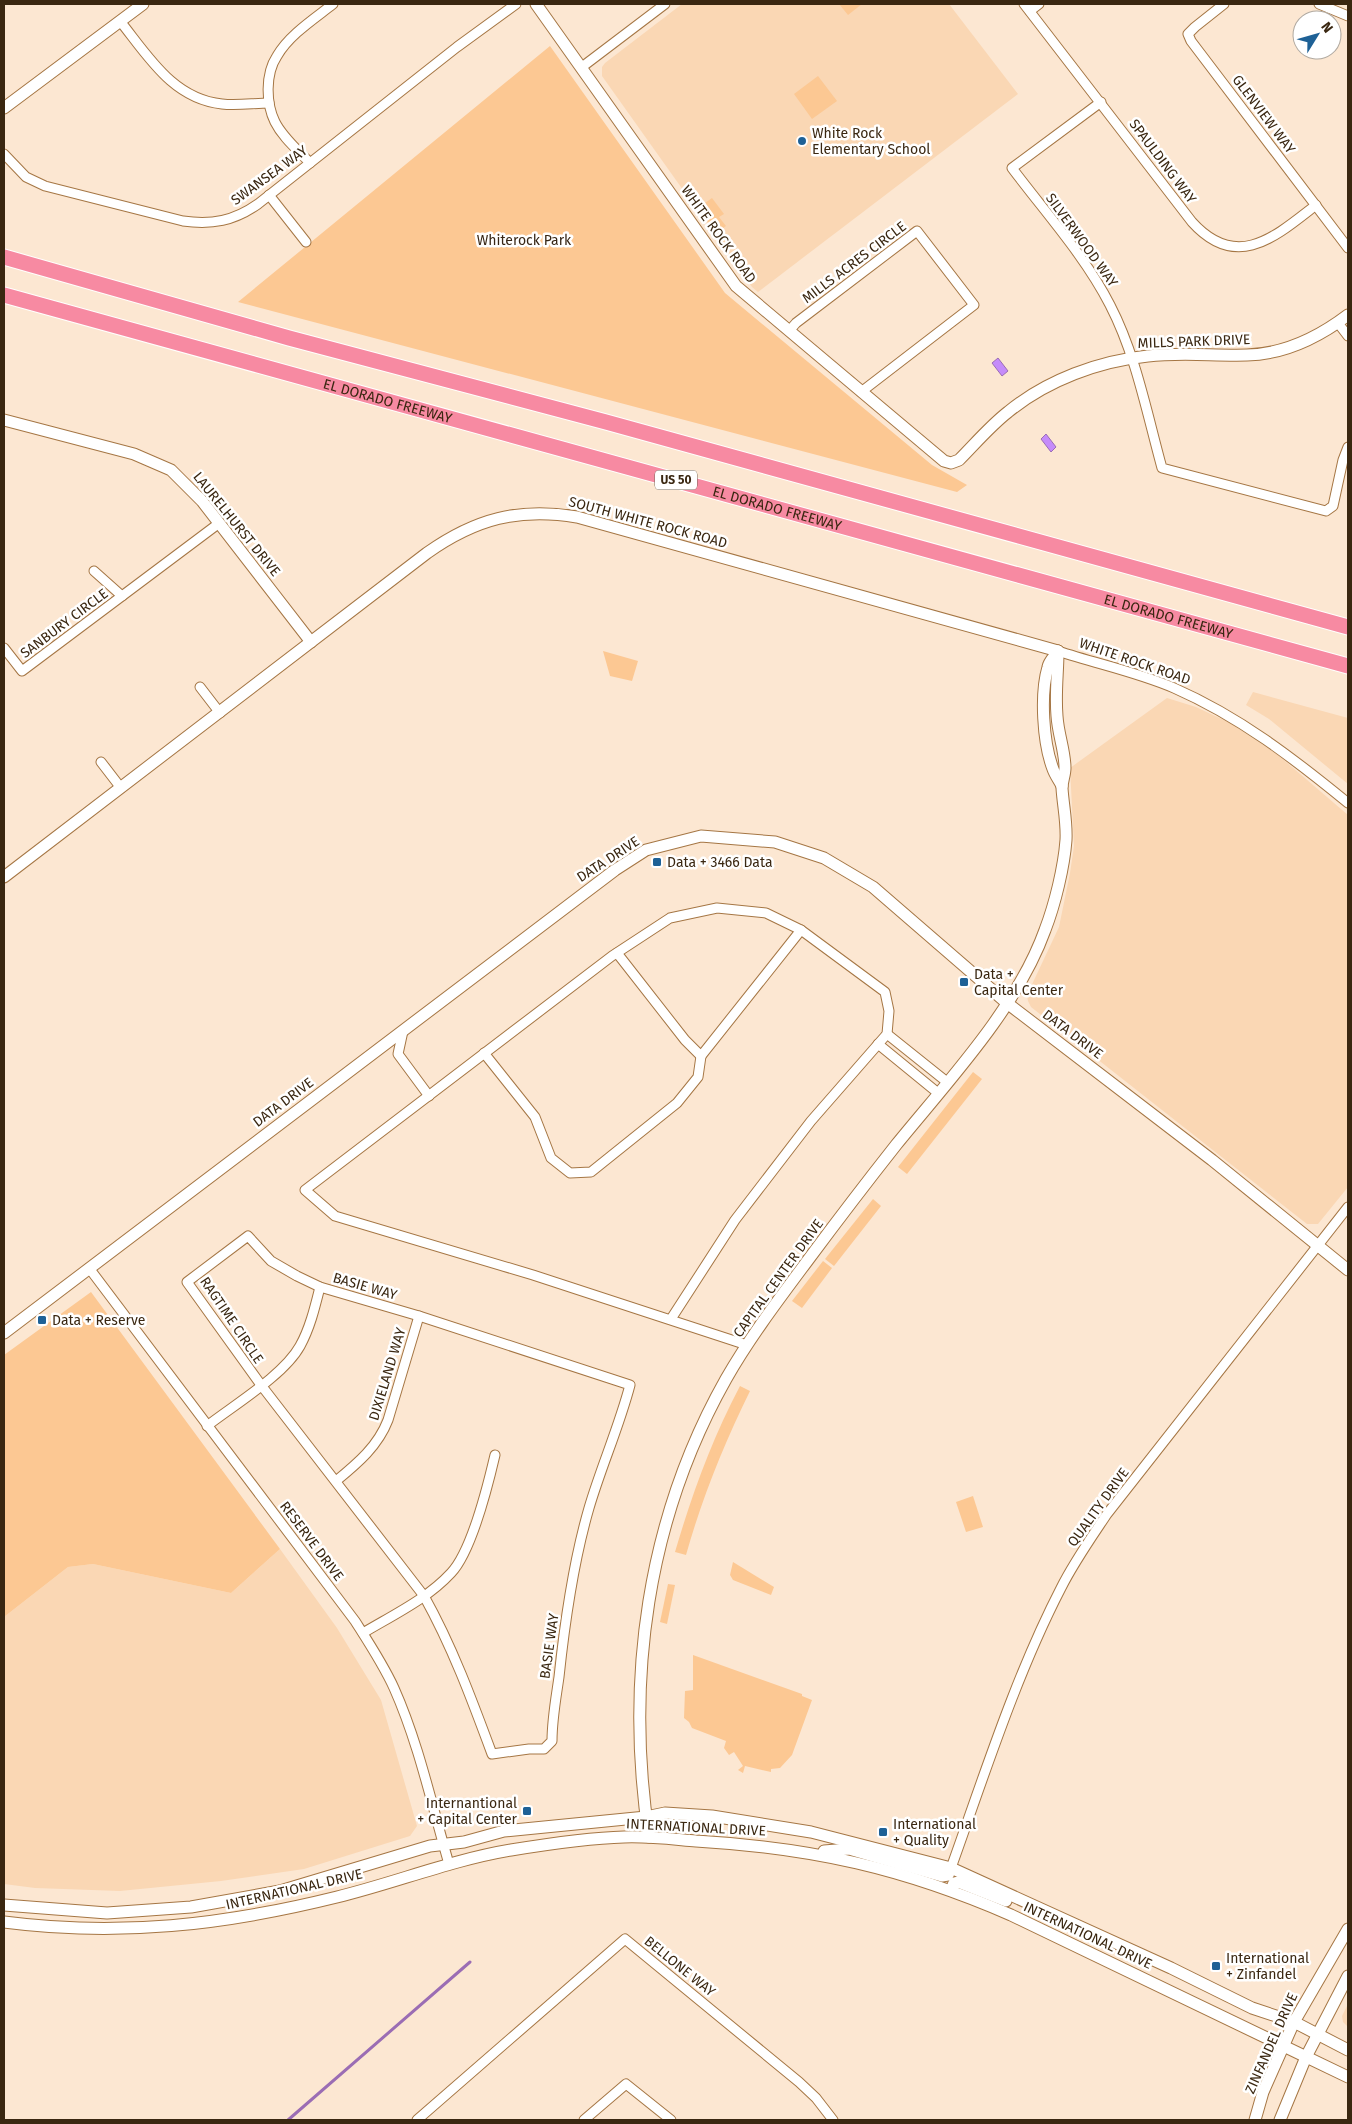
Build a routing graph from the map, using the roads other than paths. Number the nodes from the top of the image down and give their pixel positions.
1 (143, 4) edge
2 (333, 4) edge
3 (516, 4) edge
4 (536, 4) edge
5 (665, 4) edge
6 (1039, 4) edge
7 (1224, 4) edge
8 (1319, 4) edge
9 (1027, 7) edge
10 (1348, 16) edge
11 (120, 21) junction
12 (582, 67) junction
13 (1101, 102) junction
14 (269, 103) junction
15 (4, 108) edge
16 (4, 154) edge
17 (310, 163) junction
18 (269, 195) junction
19 (1316, 206) junction
20 (306, 242) dead end
21 (1348, 248) edge
22 (4, 257) edge
23 (4, 295) edge
24 (1348, 315) edge
25 (1338, 323) junction
26 (789, 331) junction
27 (1348, 336) edge
28 (1132, 358) junction
29 (861, 392) junction
30 (4, 420) edge
31 (1348, 447) edge
32 (944, 461) joint
33 (218, 524) junction
34 (94, 571) dead end
35 (122, 596) junction
36 (1348, 627) edge
37 (311, 642) junction
38 (4, 648) edge
39 (1058, 651) junction
40 (1348, 666) edge
41 (200, 687) dead end
42 (220, 713) junction
43 (101, 762) dead end
44 (121, 788) junction
45 (1348, 803) edge
46 (4, 877) edge
47 (801, 930) junction
48 (617, 953) junction
49 (1007, 1003) junction
50 (403, 1031) junction
51 (887, 1034) junction
52 (878, 1044) junction
53 (484, 1053) junction
54 (701, 1056) junction
55 (947, 1082) junction
56 (938, 1093) junction
57 (429, 1096) junction
58 (1348, 1207) edge
59 (1318, 1246) junction
60 (90, 1268) junction
61 (1348, 1270) edge
62 (320, 1287) junction
63 (419, 1316) junction
64 (671, 1319) junction
65 (4, 1333) edge
66 (747, 1345) junction
67 (261, 1385) junction
68 (207, 1426) junction
69 (495, 1455) dead end
70 (336, 1481) junction
71 (424, 1596) junction
72 (363, 1633) junction
73 (646, 1817) junction
74 (649, 1837) junction
75 (443, 1845) junction
76 (809, 1852) junction
77 (449, 1864) junction
78 (951, 1868) junction
79 (951, 1890) junction
80 (4, 1905) edge
81 (1056, 1915) junction
82 (4, 1922) edge
83 (1348, 1929) edge
84 (1348, 1976) edge
85 (1294, 2022) junction
86 (1316, 2034) junction
87 (1285, 2047) junction
88 (1348, 2050) edge
89 (1306, 2056) junction
90 (1348, 2077) edge
91 (417, 2120) edge
92 (584, 2120) edge
93 (671, 2120) edge
94 (833, 2120) edge
95 (1255, 2120) edge
96 (1280, 2120) edge

1 - 11 street
2 - 14 street
3 - 17 street, SWANSEA WAY
4 - 12 street, WHITE ROCK ROAD
5 - 12 street
6 - 9 street
7 - 19 street, GLENVIEW WAY
8 - 10 street
9 - 13 street, SPAULDING WAY
11 - 14 street
11 - 15 street
12 - 26 street, WHITE ROCK ROAD
13 - 19 street, SPAULDING WAY
13 - 28 street, SILVERWOOD WAY
14 - 17 street
16 - 18 street, SWANSEA WAY
17 - 18 street, SWANSEA WAY
18 - 20 street
19 - 21 street, GLENVIEW WAY
22 - 36 highway
23 - 40 highway, EL DORADO FREEWAY / US 50
24 - 25 street, MILLS PARK DRIVE
25 - 27 street
25 - 28 street, MILLS PARK DRIVE
26 - 29 street, WHITE ROCK ROAD
26 - 29 street, MILLS ACRES CIRCLE
28 - 31 street, SILVERWOOD WAY
28 - 32 street, MILLS PARK DRIVE
29 - 32 street, WHITE ROCK ROAD
30 - 33 street, LAURELHURST DRIVE
33 - 35 street, SANBURY CIRCLE
33 - 37 street, LAURELHURST DRIVE
34 - 35 street, SANBURY CIRCLE
35 - 38 street, SANBURY CIRCLE
37 - 39 street, SOUTH WHITE ROCK ROAD
37 - 42 street, SOUTH WHITE ROCK ROAD
39 - 45 street, WHITE ROCK ROAD
39 - 49 street, CAPITAL CENTER DRIVE
41 - 42 street
42 - 44 street, SOUTH WHITE ROCK ROAD
43 - 44 street
44 - 46 street, SOUTH WHITE ROCK ROAD
47 - 48 street
47 - 51 street
47 - 54 street
48 - 53 street
48 - 54 street
49 - 50 street, DATA DRIVE
49 - 55 street, CAPITAL CENTER DRIVE
49 - 59 street, DATA DRIVE
50 - 57 street
50 - 60 street, DATA DRIVE
51 - 52 street
51 - 55 street
52 - 56 street
52 - 64 street
53 - 54 street
53 - 57 street
55 - 56 street, CAPITAL CENTER DRIVE
56 - 66 street, CAPITAL CENTER DRIVE
57 - 64 street
58 - 59 street, QUALITY DRIVE
59 - 61 street, DATA DRIVE
59 - 78 street, QUALITY DRIVE
60 - 65 street, DATA DRIVE
60 - 68 street, RESERVE DRIVE
62 - 63 street, BASIE WAY
62 - 67 street
62 - 67 street, RAGTIME CIRCLE
63 - 70 street, DIXIELAND WAY
63 - 71 street, BASIE WAY
64 - 66 street
66 - 73 street, CAPITAL CENTER DRIVE
67 - 68 street
67 - 70 street, BASIE WAY
68 - 72 street, RESERVE DRIVE
69 - 71 street
70 - 71 street, BASIE WAY
71 - 72 street
72 - 75 street, RESERVE DRIVE
73 - 74 street, CAPITAL CENTER DRIVE
73 - 75 street, INTERNATIONAL DRIVE
73 - 78 street, INTERNATIONAL DRIVE
74 - 76 street, INTERNATIONAL DRIVE
74 - 77 street, INTERNATIONAL DRIVE
75 - 77 street, RESERVE DRIVE
75 - 80 street, INTERNATIONAL DRIVE
76 - 78 street
76 - 79 street, INTERNATIONAL DRIVE
77 - 82 street, INTERNATIONAL DRIVE
78 - 81 street, INTERNATIONAL DRIVE
79 - 81 street
79 - 87 street, INTERNATIONAL DRIVE
81 - 85 street, INTERNATIONAL DRIVE
83 - 85 street, ZINFANDEL DRIVE
84 - 86 street
85 - 86 street, INTERNATIONAL DRIVE
85 - 87 street, ZINFANDEL DRIVE
86 - 88 street, INTERNATIONAL DRIVE
86 - 89 street
87 - 89 street, INTERNATIONAL DRIVE
87 - 95 street, ZINFANDEL DRIVE
89 - 90 street, INTERNATIONAL DRIVE
89 - 96 street
91 - 94 street, BELLONE WAY
92 - 93 street

